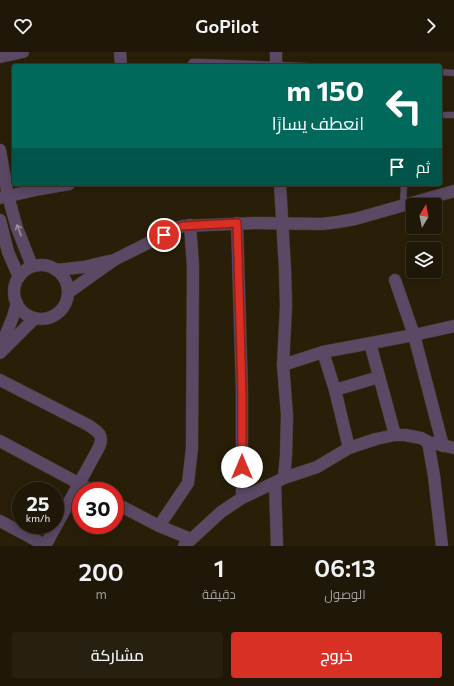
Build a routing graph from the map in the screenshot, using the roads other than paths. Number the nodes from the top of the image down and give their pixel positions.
1 (23, 52) edge
2 (120, 52) edge
3 (276, 52) edge
4 (0, 58) edge
5 (121, 64) edge
6 (191, 64) edge
7 (251, 64) edge
8 (276, 64) edge
9 (442, 72) edge
10 (454, 73) edge
11 (442, 115) edge
12 (454, 115) edge
13 (0, 150) edge
14 (57, 186) edge
15 (280, 186) edge
16 (404, 186) edge
17 (454, 191) edge
18 (4, 197) edge
19 (403, 205) junction
20 (0, 220) edge
21 (237, 223) junction
22 (282, 223) junction
23 (190, 225) junction
24 (4, 254) edge
25 (114, 260) junction
26 (32, 266) junction
27 (56, 270) junction
28 (19, 277) junction
29 (395, 280) dead end
30 (69, 292) junction
31 (17, 303) junction
32 (35, 318) junction
33 (454, 326) edge
34 (414, 335) junction
35 (370, 343) junction
36 (0, 348) edge
37 (323, 352) junction
38 (0, 353) edge
39 (283, 365) junction
40 (379, 377) junction
41 (0, 380) edge
42 (335, 390) junction
43 (395, 435) junction
44 (0, 441) edge
45 (428, 442) junction
46 (449, 447) edge
47 (349, 448) junction
48 (279, 480) junction
49 (75, 482) edge
50 (80, 482) edge
51 (72, 497) edge
52 (242, 498) junction
53 (124, 508) edge
54 (0, 521) edge
55 (159, 526) junction
56 (187, 542) edge
57 (45, 546) edge
58 (277, 546) edge
59 (442, 546) edge

1 - 4 street
2 - 5 street
3 - 8 street
6 - 7 lane
9 - 10 lane
11 - 12 lane
13 - 18 street
14 - 18 street
15 - 22 street
16 - 19 lane
17 - 19 street
26 -> 18 street
19 - 22 street
20 - 24 street
21 - 22 street
21 - 23 street
21 - 52 street
22 - 39 street
23 - 25 street
23 - 55 street
24 - 28 street
25 - 27 street
25 - 30 street
26 - 27 street
26 - 28 street
27 - 30 street
28 - 31 street
29 - 34 street
30 - 32 street
31 - 32 street
31 - 36 street
32 - 38 street
33 - 34 street
34 - 35 street
34 - 46 street
35 - 37 street
35 - 40 street
37 - 39 street
37 - 42 street
39 - 48 street
40 - 42 street
40 - 43 street
41 - 50 street
42 - 47 street
43 - 45 street
43 - 47 street
44 - 49 street
45 - 46 street
45 - 59 street
47 - 48 street
48 - 52 street
48 - 58 street
51 - 57 street
52 - 56 street
53 - 55 street
54 - 57 street
55 - 56 street

